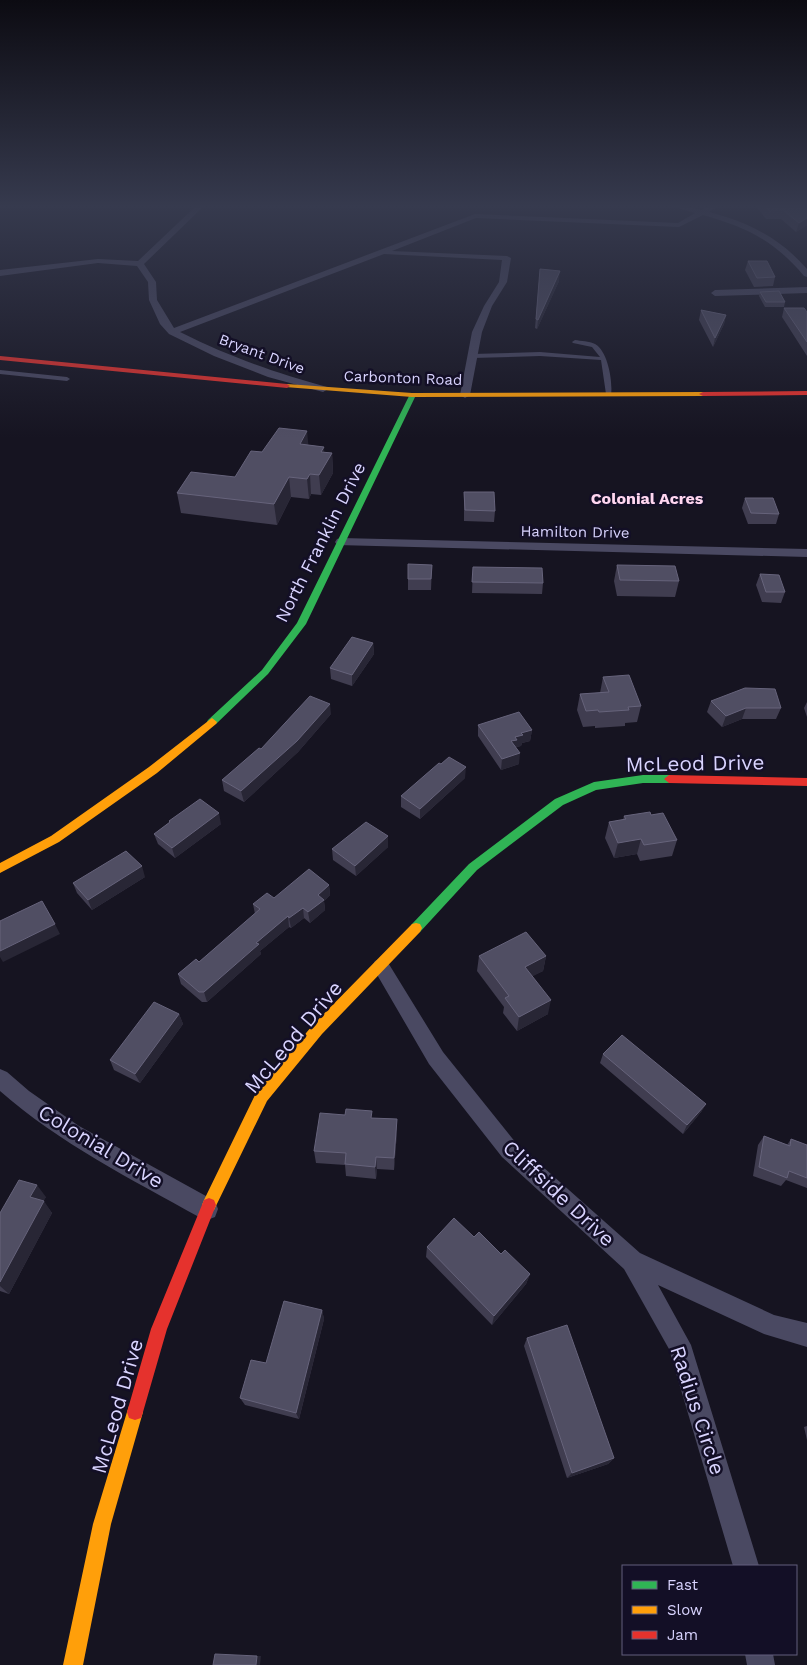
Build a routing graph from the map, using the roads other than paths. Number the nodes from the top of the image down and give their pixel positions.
1 (152, 283) edge
2 (301, 283) edge
3 (503, 283) edge
4 (807, 290) edge
5 (715, 293) dead end
6 (172, 332) junction
7 (575, 342) dead end
8 (472, 356) junction
9 (0, 358) edge
10 (602, 359) junction
11 (0, 372) edge
12 (67, 379) dead end
13 (328, 390) junction
14 (807, 393) edge
15 (609, 394) junction
16 (412, 395) junction
17 (465, 395) junction
18 (341, 542) junction
19 (807, 553) edge
20 (807, 782) edge
21 (0, 868) edge
22 (381, 966) junction
23 (0, 1078) edge
24 (207, 1209) junction
25 (632, 1261) junction
26 (807, 1335) edge
27 (746, 1565) edge
28 (73, 1665) edge

1 - 6 street
2 - 6 street
3 - 8 street
4 - 5 street
6 - 13 street, Bryant Drive
7 - 10 lane
8 - 10 lane
8 - 17 street
9 - 13 street, Carbonton Road
10 - 15 lane
11 - 12 lane
13 - 16 street, Carbonton Road
14 - 15 street, Carbonton Road
15 - 17 street, Carbonton Road
16 - 17 street, Carbonton Road
16 - 18 street, North Franklin Drive
18 - 19 street, Hamilton Drive
18 - 21 street, North Franklin Drive
20 - 22 street, McLeod Drive
22 - 24 street, McLeod Drive
22 - 25 street, Cliffside Drive
23 - 24 street, Colonial Drive
24 - 28 street, McLeod Drive
25 - 26 street, Cliffside Drive
25 - 27 street, Radius Circle

